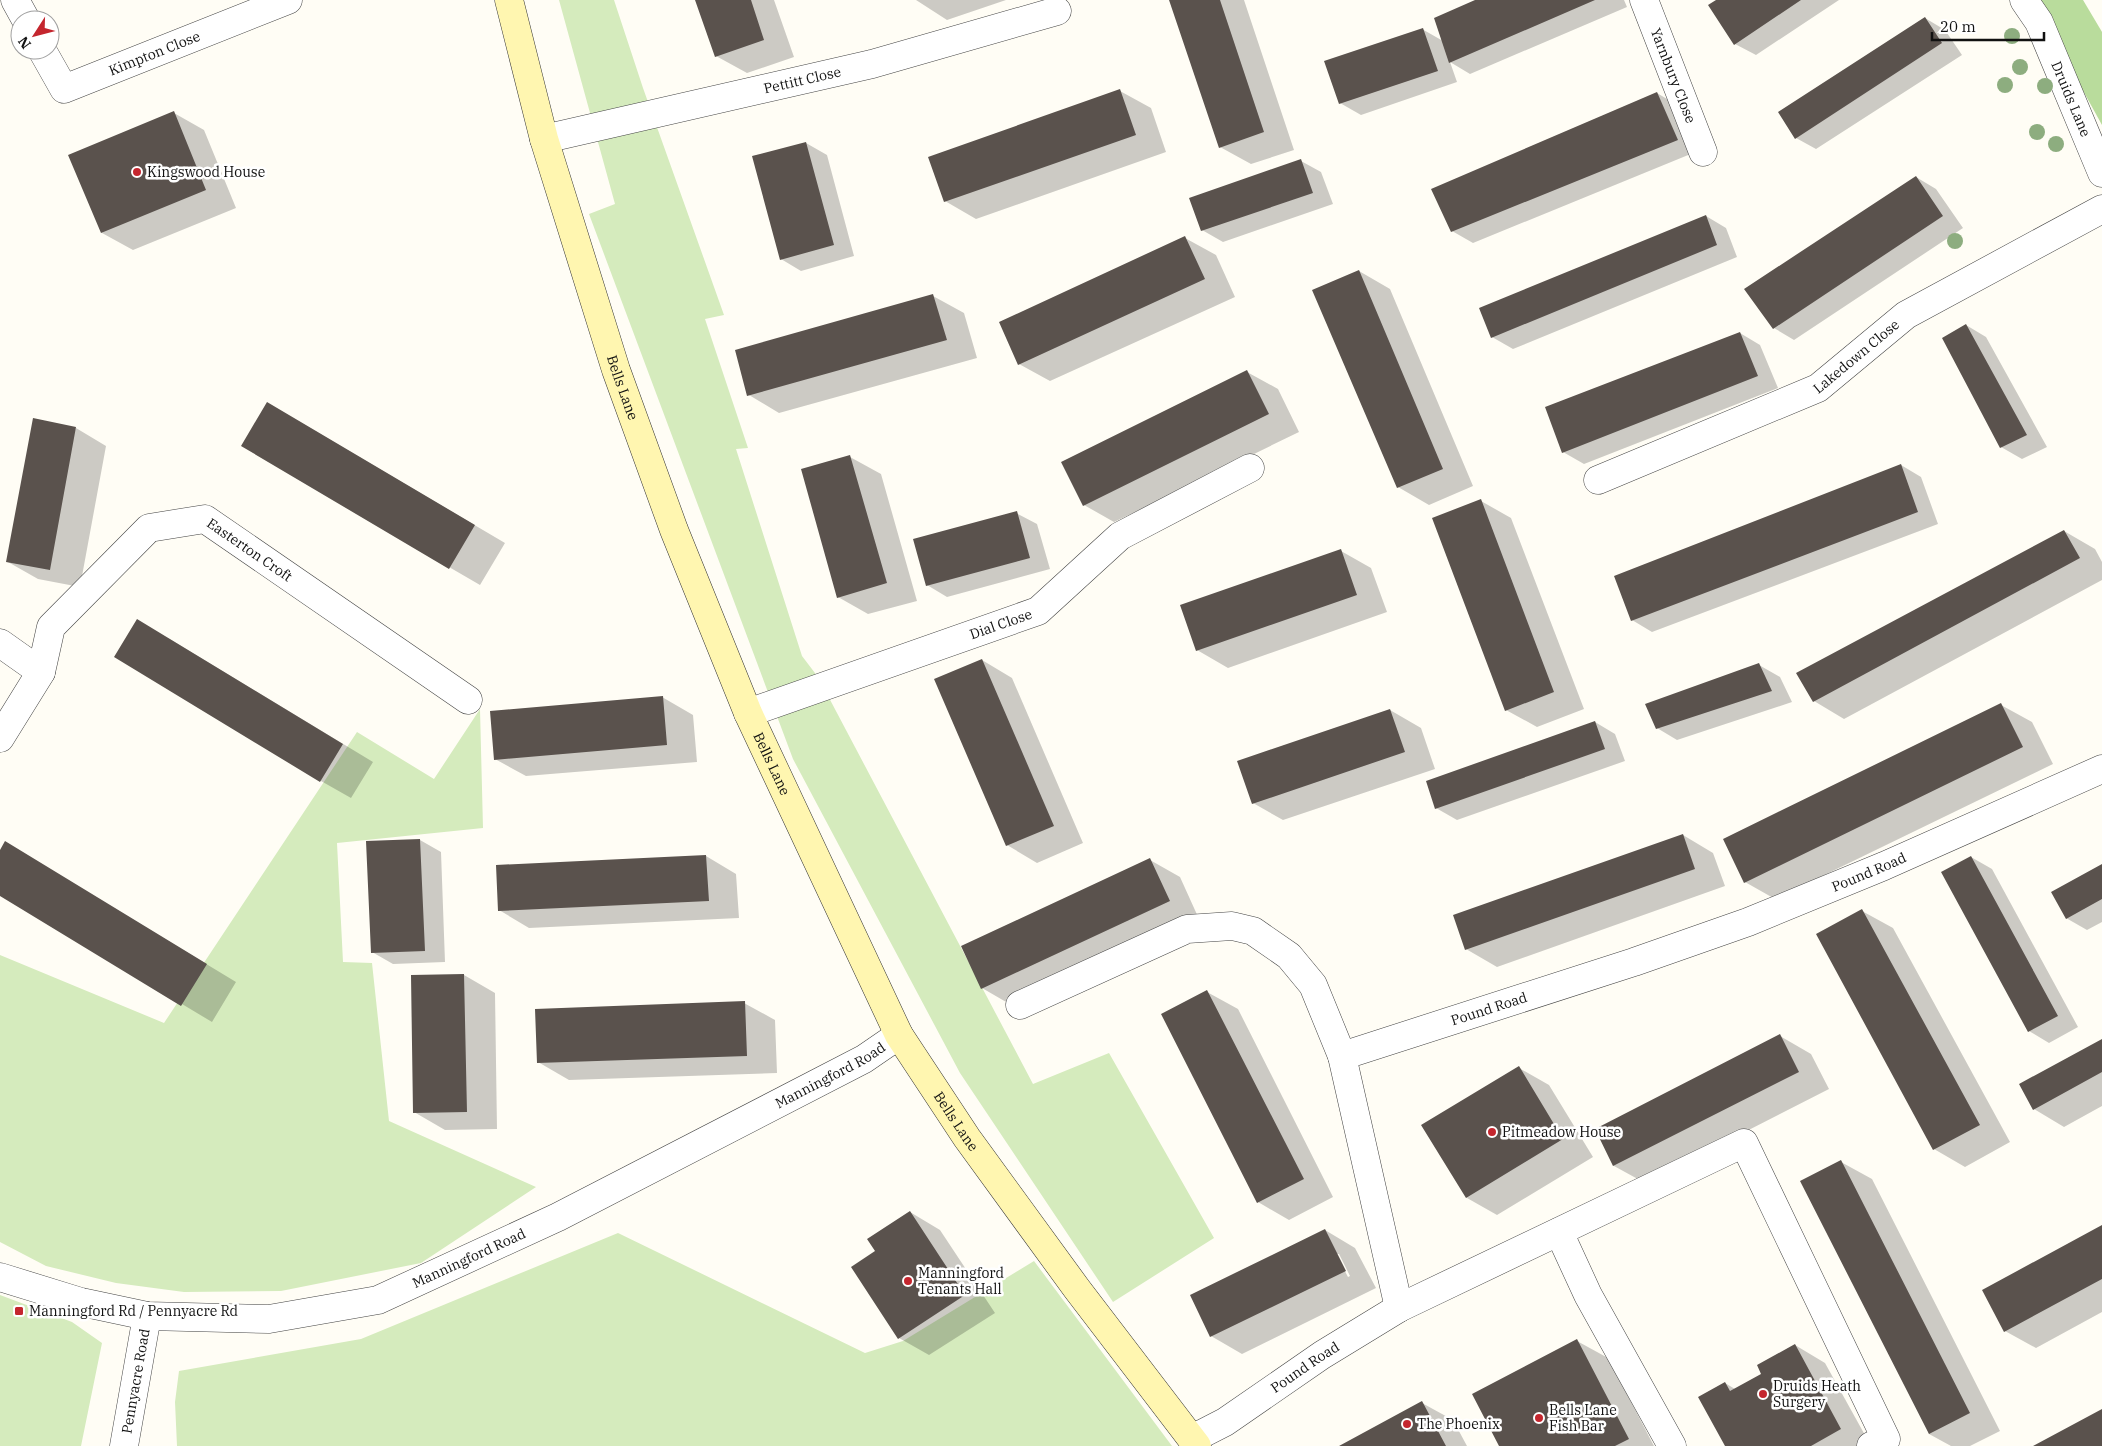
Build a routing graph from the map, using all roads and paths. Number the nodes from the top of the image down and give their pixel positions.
1 (288, 0) edge
2 (509, 0) edge
3 (1644, 0) edge
4 (2024, 0) edge
5 (1057, 11) dead end
6 (48, 60) edge
7 (544, 139) junction
8 (1703, 152) dead end
9 (2102, 173) edge
10 (2102, 209) edge
11 (1250, 468) dead end
12 (1598, 480) dead end
13 (0, 643) edge
14 (41, 672) junction
15 (468, 700) dead end
16 (748, 713) junction
17 (0, 738) edge
18 (2102, 770) edge
19 (1020, 1005) dead end
20 (899, 1035) junction
21 (1342, 1056) junction
22 (1559, 1232) junction
23 (0, 1278) edge
24 (1399, 1308) junction
25 (147, 1316) junction
26 (1194, 1443) edge
27 (124, 1446) edge
28 (1672, 1446) edge
29 (1871, 1446) edge

1 - 6 street, Kimpton Close
2 - 7 street, Bells Lane
3 - 8 street, Yarnbury Close
4 - 9 street, Druids Lane
5 - 7 street, Pettitt Close
7 - 16 street, Bells Lane
10 - 12 street, Lakedown Close
11 - 16 street, Dial Close
13 - 14 street
14 - 15 street, Easterton Croft
14 - 17 street, Easterton Croft
16 - 20 street, Bells Lane
18 - 21 street, Pound Road
19 - 21 street
20 - 25 street, Manningford Road
20 - 26 street, Bells Lane
21 - 24 street
22 - 24 street, Pound Road
22 - 28 street
22 - 29 street, Pound Road
23 - 25 street, Manningford Road
24 - 26 street, Pound Road
25 - 27 street, Pennyacre Road

